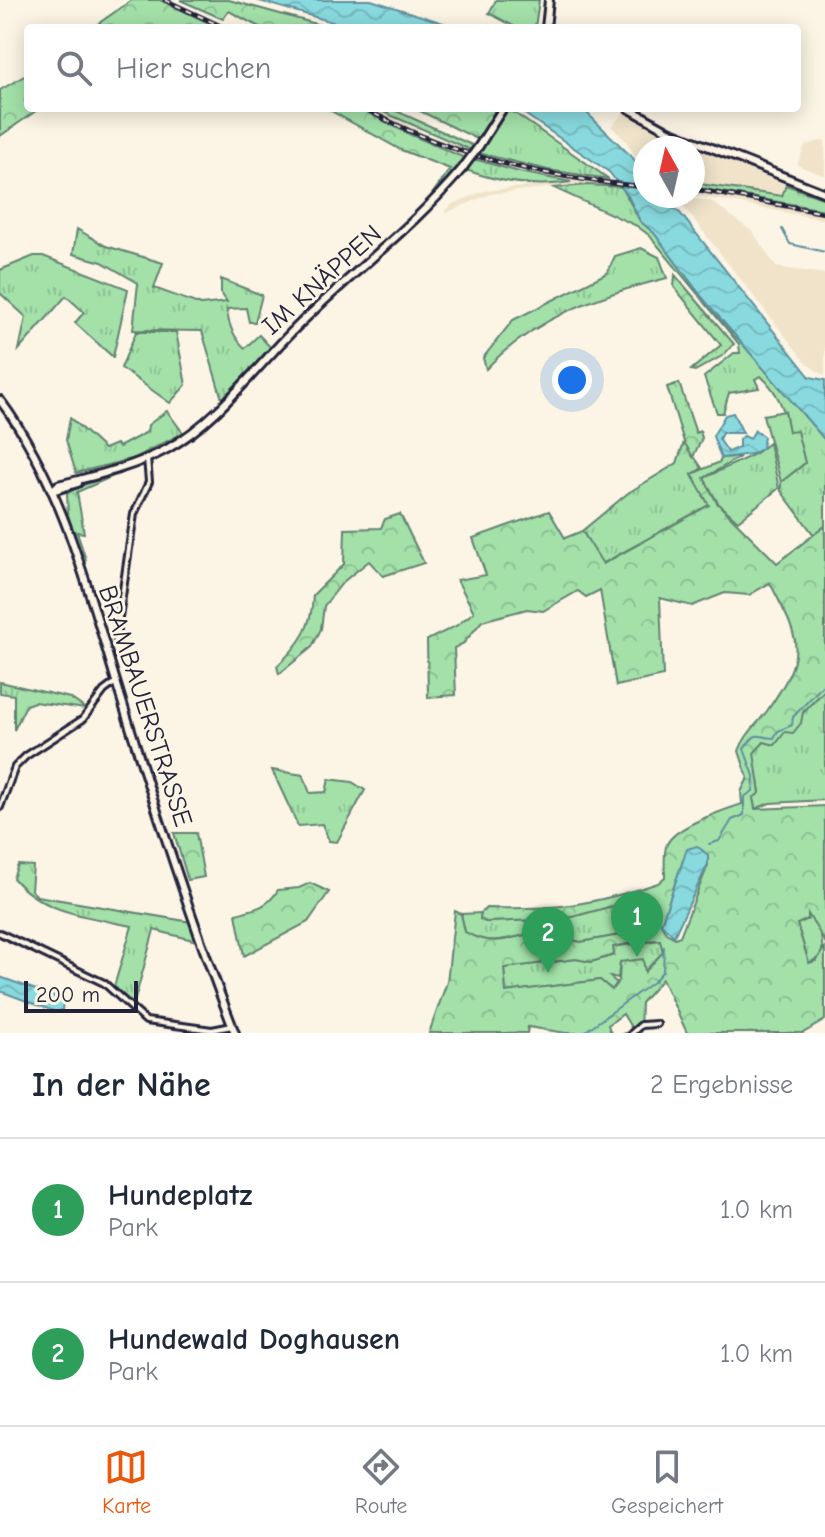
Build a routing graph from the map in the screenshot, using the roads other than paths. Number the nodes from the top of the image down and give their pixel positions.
1 (549, 0) edge
2 (546, 24) edge
3 (500, 112) edge
4 (635, 112) edge
5 (825, 193) edge
6 (0, 400) edge
7 (147, 458) junction
8 (92, 476) junction
9 (66, 489) junction
10 (52, 491) junction
11 (59, 510) junction
12 (116, 638) dead end
13 (116, 682) junction
14 (0, 807) edge
15 (0, 933) edge
16 (657, 1024) dead end
17 (234, 1030) edge
18 (632, 1033) edge

1 - 2 street
3 - 7 street, IM KNÄPPEN, bridge
4 - 5 street
6 - 10 street, BRAMBAUERSTRASSE
7 - 8 street, IM KNÄPPEN
7 - 12 street
8 - 9 street
8 - 10 street, IM KNÄPPEN
9 - 10 street
9 - 11 street
10 - 11 street, BRAMBAUERSTRASSE
11 - 13 street, BRAMBAUERSTRASSE
13 - 14 street
13 - 17 street, BRAMBAUERSTRASSE
15 - 17 street
16 - 18 street

